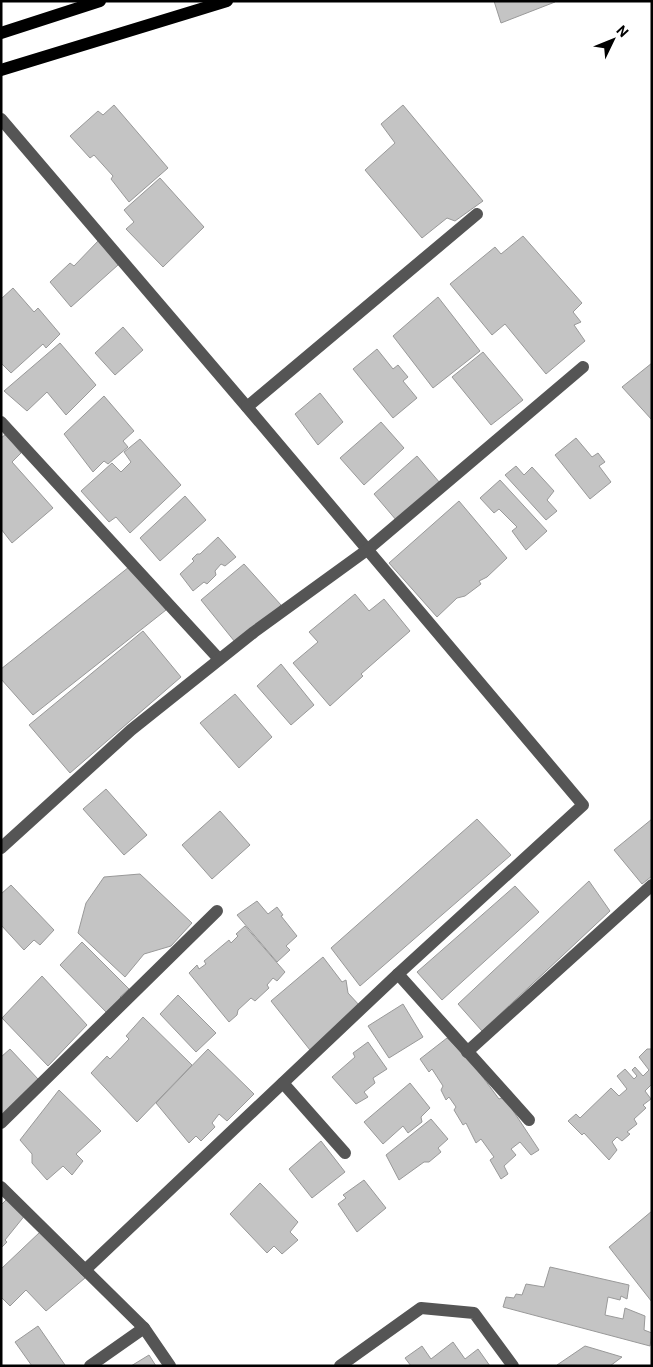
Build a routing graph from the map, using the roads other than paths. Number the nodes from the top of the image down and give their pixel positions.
1 (100, 1) edge
2 (227, 1) edge
3 (1, 33) edge
4 (3, 67) edge
5 (1, 119) edge
6 (477, 214) dead end
7 (583, 367) dead end
8 (247, 406) junction
9 (1, 422) edge
10 (367, 550) junction
11 (220, 659) junction
12 (1, 848) edge
13 (652, 885) edge
14 (217, 911) dead end
15 (398, 974) junction
16 (467, 1052) junction
17 (283, 1083) junction
18 (529, 1120) dead end
19 (1, 1123) edge
20 (344, 1153) dead end
21 (1, 1187) edge
22 (85, 1270) junction
23 (144, 1328) junction
24 (90, 1366) edge
25 (170, 1366) edge
26 (340, 1366) edge
27 (513, 1366) edge

1 - 3 main road
2 - 4 main road
5 - 8 street
6 - 8 street
7 - 10 street
8 - 10 street
9 - 11 street
10 - 11 street
10 - 15 street
11 - 12 street
13 - 16 street
14 - 19 street
15 - 16 street
15 - 17 street
16 - 18 street
17 - 20 street
17 - 22 street
21 - 22 street
22 - 23 street
23 - 24 street
23 - 25 street
26 - 27 street

